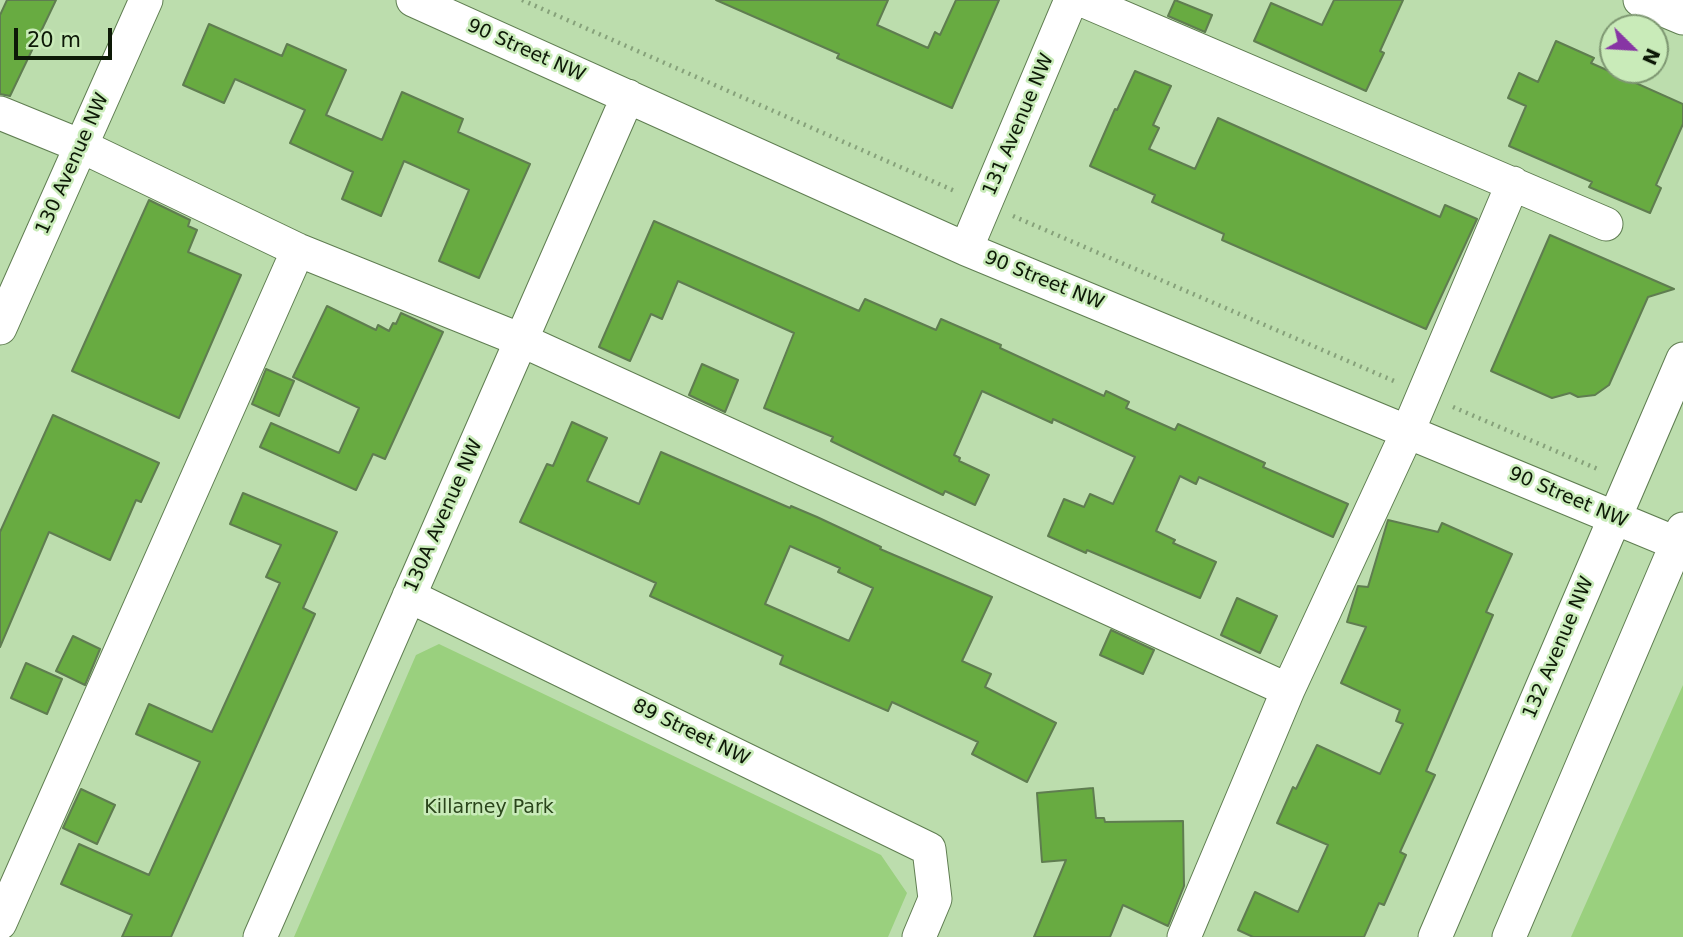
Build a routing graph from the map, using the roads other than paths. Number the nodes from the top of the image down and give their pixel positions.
1 (146, 0) edge
2 (413, 0) edge
3 (1071, 0) edge
4 (1082, 0) edge
5 (1640, 0) edge
6 (1683, 18) edge
7 (628, 96) junction
8 (0, 113) edge
9 (81, 146) junction
10 (1513, 183) junction
11 (1606, 225) dead end
12 (966, 249) junction
13 (298, 250) junction
14 (0, 328) edge
15 (521, 340) junction
16 (1683, 359) edge
17 (1408, 431) junction
18 (1615, 517) junction
19 (1681, 540) edge
20 (409, 596) junction
21 (1288, 690) junction
22 (0, 923) edge
23 (260, 937) edge
24 (919, 937) edge
25 (1184, 937) edge
26 (1435, 937) edge
27 (1509, 937) edge

1 - 9 street, 130 Avenue NW
2 - 7 street, 90 Street NW
3 - 12 street, 131 Avenue NW
4 - 10 street
5 - 6 street
7 - 12 street, 90 Street NW
7 - 15 street, 130A Avenue NW
8 - 9 street
9 - 13 street
9 - 14 street, 130 Avenue NW
10 - 11 street
10 - 17 street
12 - 17 street, 90 Street NW
13 - 15 street
13 - 22 street
15 - 20 street, 130A Avenue NW
15 - 21 street
16 - 18 street, 132 Avenue NW
17 - 18 street, 90 Street NW
17 - 21 street
18 - 19 street, 90 Street NW
18 - 26 street, 132 Avenue NW
19 - 27 street
20 - 23 street, 130A Avenue NW
20 - 24 street, 89 Street NW
21 - 25 street

